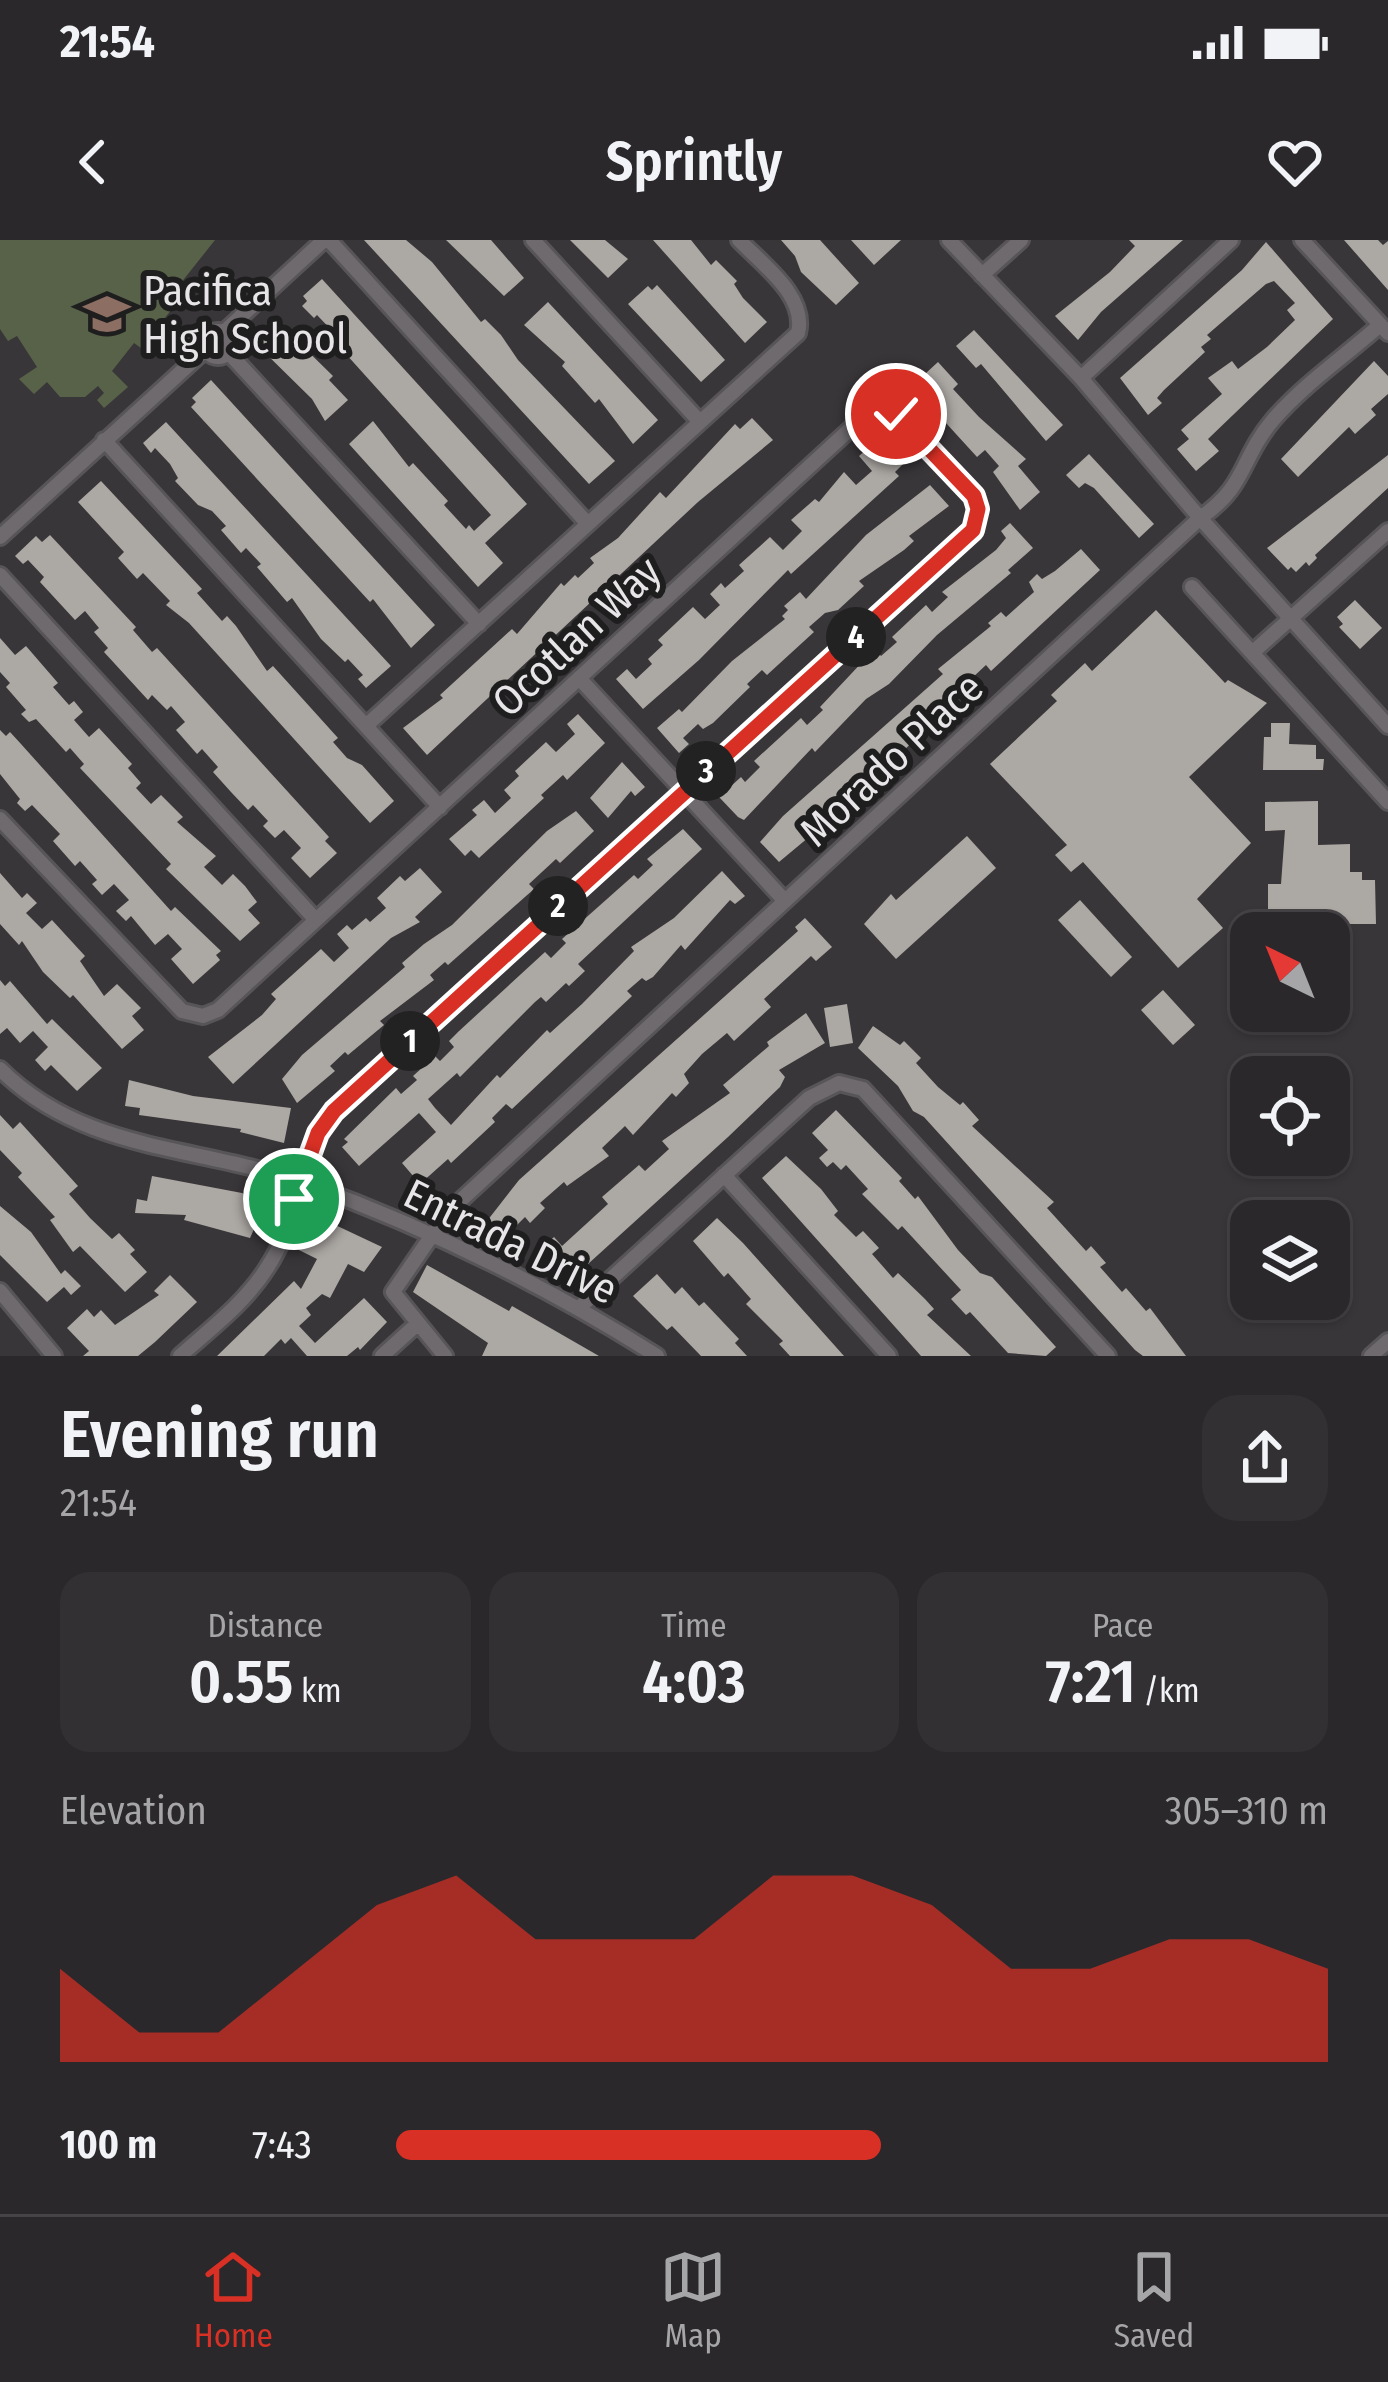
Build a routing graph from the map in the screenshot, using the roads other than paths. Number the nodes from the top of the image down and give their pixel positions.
1 (326, 240) edge
2 (533, 240) edge
3 (739, 240) edge
4 (950, 240) edge
5 (1021, 240) edge
6 (1231, 240) edge
7 (1302, 240) edge
8 (982, 275) junction
9 (1384, 329) edge
10 (224, 332) junction
11 (206, 349) junction
12 (228, 352) junction
13 (1082, 378) junction
14 (700, 422) junction
15 (104, 440) junction
16 (1200, 518) junction
17 (588, 524) junction
18 (1388, 531) edge
19 (0, 537) edge
20 (0, 575) edge
21 (1192, 587) dead end
22 (1290, 619) junction
23 (479, 624) junction
24 (1252, 653) junction
25 (579, 678) junction
26 (368, 724) junction
27 (1388, 726) edge
28 (1388, 777) edge
29 (1375, 788) junction
30 (683, 790) junction
31 (1388, 802) edge
32 (440, 807) junction
33 (0, 819) edge
34 (784, 901) junction
35 (315, 919) junction
36 (0, 1069) edge
37 (724, 1175) junction
38 (299, 1181) junction
39 (432, 1233) junction
40 (0, 1291) edge
41 (580, 1307) junction
42 (416, 1325) junction
43 (1388, 1341) edge
44 (54, 1356) edge
45 (180, 1356) edge
46 (382, 1356) edge
47 (445, 1356) edge
48 (656, 1356) edge
49 (889, 1356) edge
50 (1108, 1356) edge
51 (1371, 1356) edge

1 - 10 street
1 - 17 street
2 - 14 street
3 - 14 street
4 - 8 street
5 - 8 street
6 - 13 street
7 - 9 street
8 - 13 street
9 - 16 street, Morado Place
10 - 11 street
10 - 12 street
11 - 12 street
11 - 15 street
12 - 23 street
13 - 16 street
14 - 17 street
15 - 19 street
15 - 26 street
16 - 22 street
16 - 34 street, Morado Place
17 - 23 street
18 - 22 street
20 - 35 street
21 - 24 street
22 - 24 street
22 - 27 street
23 - 26 street
24 - 29 street
25 - 30 street
25 - 30 street, Ocotlan Way
25 - 32 street, Ocotlan Way
26 - 32 street
28 - 29 street
29 - 31 street
30 - 34 street
30 - 38 street
32 - 35 street, Ocotlan Way
33 - 35 street, Ocotlan Way
34 - 39 street, Morado Place
36 - 38 street, Entrada Drive
37 - 41 street
37 - 49 street
37 - 50 street
38 - 39 street, Entrada Drive
38 - 45 street
39 - 41 street, Entrada Drive
39 - 42 street, Morado Place
40 - 44 street
41 - 48 street, Entrada Drive
42 - 46 street
42 - 47 street
43 - 51 street

